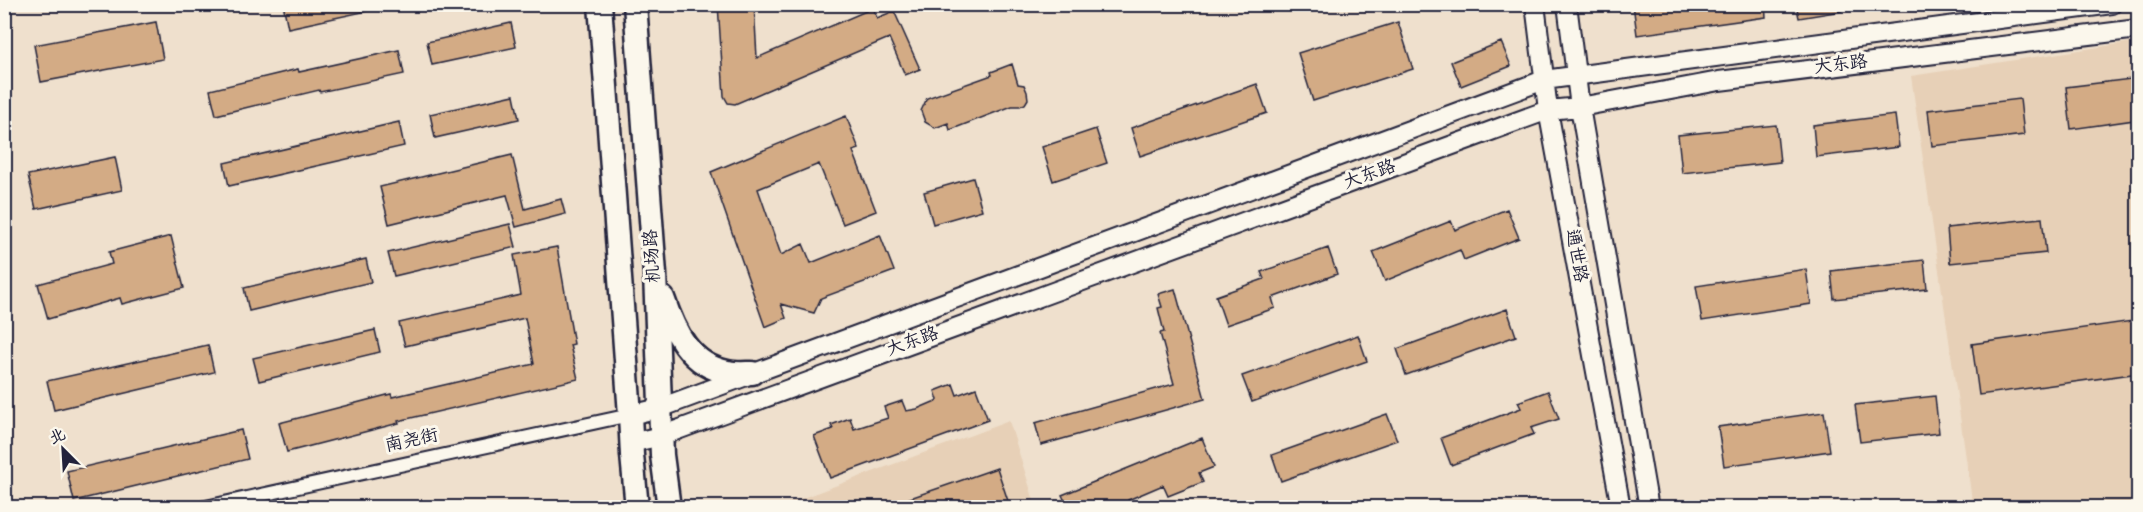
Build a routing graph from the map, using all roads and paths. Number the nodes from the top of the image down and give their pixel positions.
1 (600, 4) edge
2 (635, 4) edge
3 (1535, 4) edge
4 (1567, 4) edge
5 (2112, 4) edge
6 (2139, 29) edge
7 (1576, 76) junction
8 (1544, 80) junction
9 (1580, 107) junction
10 (1548, 110) junction
11 (655, 274) junction
12 (752, 373) junction
13 (660, 408) junction
14 (630, 415) junction
15 (661, 436) junction
16 (631, 443) junction
17 (201, 507) edge
18 (637, 507) edge
19 (669, 507) edge
20 (1621, 507) edge
21 (1649, 507) edge

1 - 14 highway, 机场路
2 - 11 highway, 机场路
3 - 8 street, 通世路
4 - 7 street, 通世路
5 - 7 street, 大东路
6 - 9 street, 大东路
7 - 8 street, 大东路
7 - 9 street, 通世路
8 - 10 street, 通世路
8 - 12 street, 大东路
9 - 10 street, 大东路
9 - 21 street, 通世路
10 - 15 street, 大东路
10 - 20 street, 通世路
11 - 12 highway
11 - 13 highway, 机场路
12 - 13 street, 大东路
13 - 14 street, 大东路
13 - 15 highway, 机场路
14 - 16 highway, 机场路
14 - 17 street, 南尧街
15 - 16 street, 大东路
15 - 19 highway, 机场路
16 - 18 highway, 机场路

